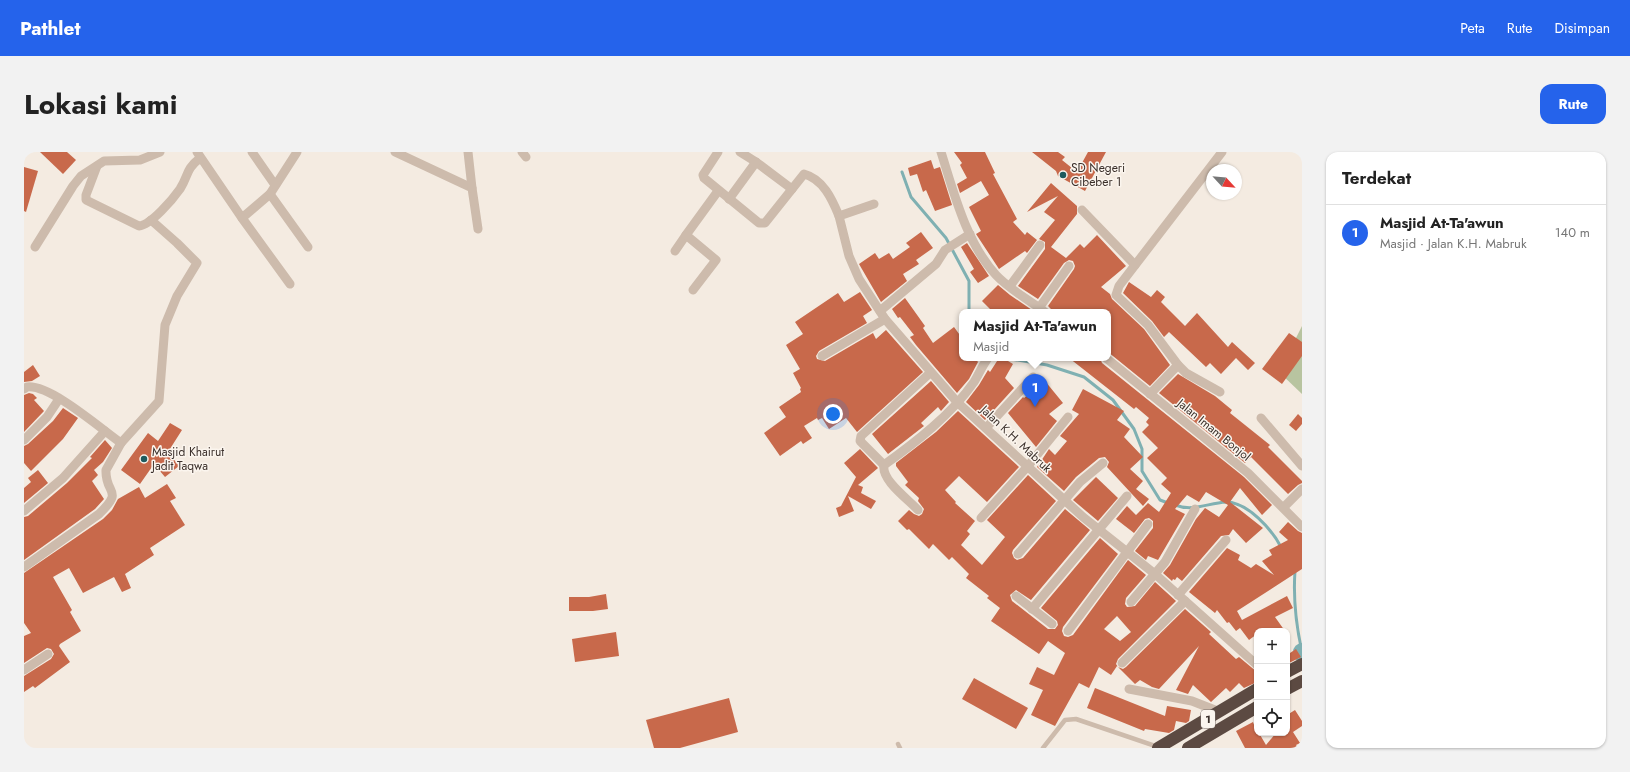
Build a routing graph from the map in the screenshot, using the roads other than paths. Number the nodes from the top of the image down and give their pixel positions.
1 (160, 152) edge
2 (252, 152) edge
3 (297, 152) edge
4 (395, 152) edge
5 (468, 152) edge
6 (718, 152) edge
7 (740, 152) edge
8 (941, 152) edge
9 (1222, 152) edge
10 (199, 155) edge
11 (756, 162) junction
12 (97, 166) junction
13 (275, 185) junction
14 (472, 188) junction
15 (792, 189) junction
16 (718, 191) junction
17 (270, 194) junction
18 (729, 199) junction
19 (874, 204) dead end
20 (1082, 210) dead end
21 (839, 216) junction
22 (242, 218) junction
23 (150, 220) junction
24 (478, 229) dead end
25 (970, 234) junction
26 (686, 235) junction
27 (1040, 245) dead end
28 (35, 247) dead end
29 (308, 247) dead end
30 (675, 250) dead end
31 (1135, 265) junction
32 (1069, 266) dead end
33 (290, 284) dead end
34 (1010, 286) junction
35 (693, 290) dead end
36 (1038, 309) edge
37 (883, 315) junction
38 (822, 356) dead end
39 (986, 361) edge
40 (1110, 361) edge
41 (1178, 365) junction
42 (930, 373) junction
43 (1033, 377) dead end
44 (24, 389) edge
45 (1220, 392) dead end
46 (1150, 394) junction
47 (59, 399) junction
48 (957, 402) junction
49 (1068, 417) dead end
50 (1262, 418) dead end
51 (986, 428) junction
52 (106, 431) junction
53 (24, 440) edge
54 (122, 443) junction
55 (1103, 463) dead end
56 (884, 465) junction
57 (1028, 466) junction
58 (1302, 466) edge
59 (1302, 489) edge
60 (1127, 496) dead end
61 (1065, 501) junction
62 (1284, 507) junction
63 (1195, 509) dead end
64 (918, 510) dead end
65 (24, 511) edge
66 (981, 518) dead end
67 (1148, 524) dead end
68 (1302, 527) edge
69 (1098, 529) junction
70 (1226, 540) dead end
71 (1126, 551) junction
72 (1018, 554) dead end
73 (24, 567) edge
74 (1155, 574) junction
75 (1178, 595) junction
76 (1016, 596) dead end
77 (1185, 601) junction
78 (1131, 602) dead end
79 (1032, 610) junction
80 (1052, 624) dead end
81 (1068, 631) dead end
82 (48, 654) dead end
83 (1122, 663) dead end
84 (1256, 664) edge
85 (24, 670) edge
86 (1302, 681) edge
87 (1290, 687) edge
88 (1129, 689) dead end
89 (1254, 691) edge
90 (1254, 709) edge
91 (1220, 712) junction
92 (1196, 746) edge
93 (1043, 748) edge
94 (1159, 748) edge

1 - 12 street
2 - 13 street
3 - 13 street
4 - 14 street
5 - 14 street
6 - 16 street
7 - 11 street
8 - 25 street
9 - 31 street
10 - 22 street
10 - 23 street
11 - 15 street
11 - 18 street
12 - 23 street
12 - 28 street
13 - 17 street
14 - 24 street
15 - 18 street
15 - 21 street, Jalan K.H. Mabruk
16 - 18 street
16 - 26 street
17 - 22 street
17 - 29 street
19 - 21 street
20 - 31 street
21 - 37 street, Jalan K.H. Mabruk
22 - 33 street
23 - 54 street
25 - 34 street
25 - 37 street
26 - 30 street
26 - 35 street
27 - 34 street
31 - 41 street
32 - 36 street
34 - 36 street
37 - 38 street
37 - 42 street, Jalan K.H. Mabruk
39 - 48 street
40 - 46 street, Jalan Imam Bonjol
41 - 45 street
41 - 46 street
42 - 48 street, Jalan K.H. Mabruk
42 - 56 street
43 - 51 street
44 - 47 street
46 - 62 street, Jalan Imam Bonjol
47 - 52 street
47 - 53 street
48 - 51 street, Jalan K.H. Mabruk
48 - 56 street
49 - 57 street
50 - 58 street
51 - 57 street, Jalan K.H. Mabruk
52 - 54 street
52 - 65 street
54 - 73 street
55 - 61 street
56 - 64 street
57 - 61 street, Jalan K.H. Mabruk
57 - 66 street
59 - 62 street
60 - 69 street
61 - 69 street, Jalan K.H. Mabruk
61 - 72 street
62 - 68 street, Jalan Imam Bonjol
63 - 74 street
67 - 71 street
69 - 71 street, Jalan K.H. Mabruk
69 - 79 street
70 - 75 street
71 - 74 street, Jalan K.H. Mabruk
71 - 81 street
74 - 75 street, Jalan K.H. Mabruk
74 - 78 street
75 - 77 street, Jalan K.H. Mabruk
76 - 79 street
77 - 83 street
77 - 84 street, Jalan K.H. Mabruk
79 - 80 street
82 - 85 street
86 - 87 highway
88 - 91 street
89 - 91 highway, 1
90 - 92 highway, 1
91 - 94 highway, 1
93 - 94 lane

